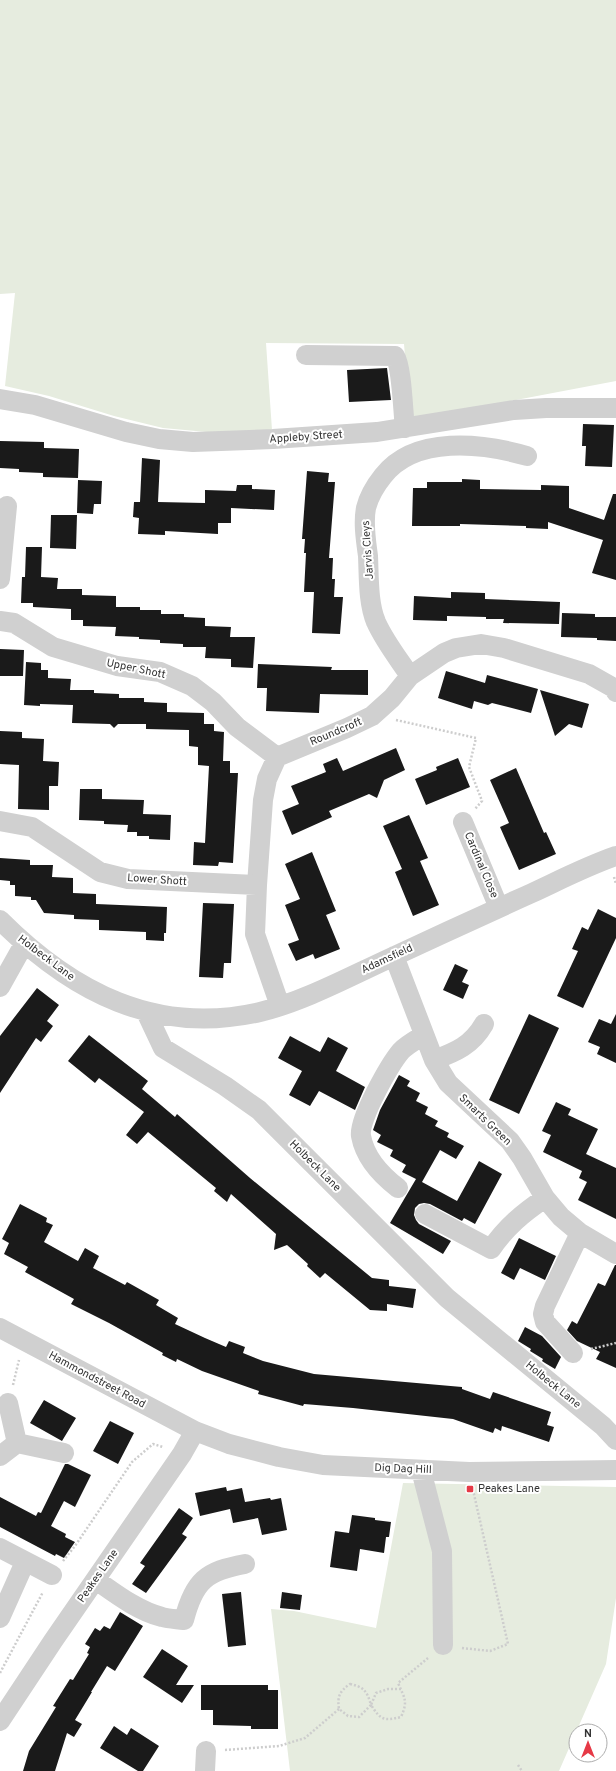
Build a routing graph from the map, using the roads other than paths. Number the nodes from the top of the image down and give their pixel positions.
1 (306, 355) dead end
2 (0, 399) edge
3 (616, 408) edge
4 (405, 428) junction
5 (527, 456) dead end
6 (7, 506) dead end
7 (0, 579) edge
8 (0, 621) edge
9 (410, 676) junction
10 (615, 688) edge
11 (277, 757) junction
12 (0, 821) edge
13 (463, 822) road end
14 (616, 856) edge
15 (257, 885) junction
16 (499, 908) junction
17 (0, 920) edge
18 (24, 944) junction
19 (394, 956) junction
20 (0, 987) edge
21 (280, 1006) junction
22 (146, 1012) junction
23 (484, 1024) dead end
24 (424, 1036) junction
25 (434, 1060) junction
26 (398, 1188) dead end
27 (545, 1198) junction
28 (425, 1214) dead end
29 (580, 1233) junction
30 (616, 1254) edge
31 (0, 1328) edge
32 (573, 1353) road end
33 (8, 1402) road end
34 (195, 1431) junction
35 (616, 1440) edge
36 (17, 1443) junction
37 (64, 1453) dead end
38 (0, 1456) edge
39 (421, 1470) junction
40 (616, 1470) edge
41 (0, 1548) edge
42 (25, 1562) junction
43 (245, 1564) dead end
44 (52, 1575) road end
45 (96, 1580) junction
46 (0, 1618) edge
47 (443, 1645) dead end
48 (0, 1721) edge
49 (206, 1751) road end
50 (206, 1771) edge

1 - 4 street
2 - 4 street, Appleby Street
3 - 4 street, Appleby Street
5 - 9 street, Jarvis Cleys
6 - 7 street
8 - 11 street, Upper Shott
9 - 10 street, Roundcroft
9 - 11 street, Roundcroft
11 - 15 street
12 - 15 street, Lower Shott
13 - 16 street, Cardinal Close
14 - 16 street, Adamsfield
15 - 21 street
16 - 19 street, Adamsfield
17 - 18 street, Holbeck Lane
18 - 20 street
18 - 22 street, Holbeck Lane
19 - 21 street, Adamsfield
19 - 24 street, Smarts Green
21 - 22 street, Adamsfield
22 - 35 street, Holbeck Lane
23 - 25 street
24 - 25 street, Smarts Green
24 - 26 street
25 - 27 street, Smarts Green
27 - 28 street
27 - 29 street, Smarts Green
29 - 30 street, Smarts Green
29 - 32 street
31 - 34 street, Hammondstreet Road
33 - 36 street
34 - 39 street, Dig Dag Hill
34 - 45 street, Peakes Lane
36 - 37 street
36 - 38 street
39 - 40 street, Dig Dag Hill
39 - 47 street
41 - 42 street
42 - 44 street
42 - 46 street
43 - 45 street
45 - 48 street, Peakes Lane
49 - 50 street

